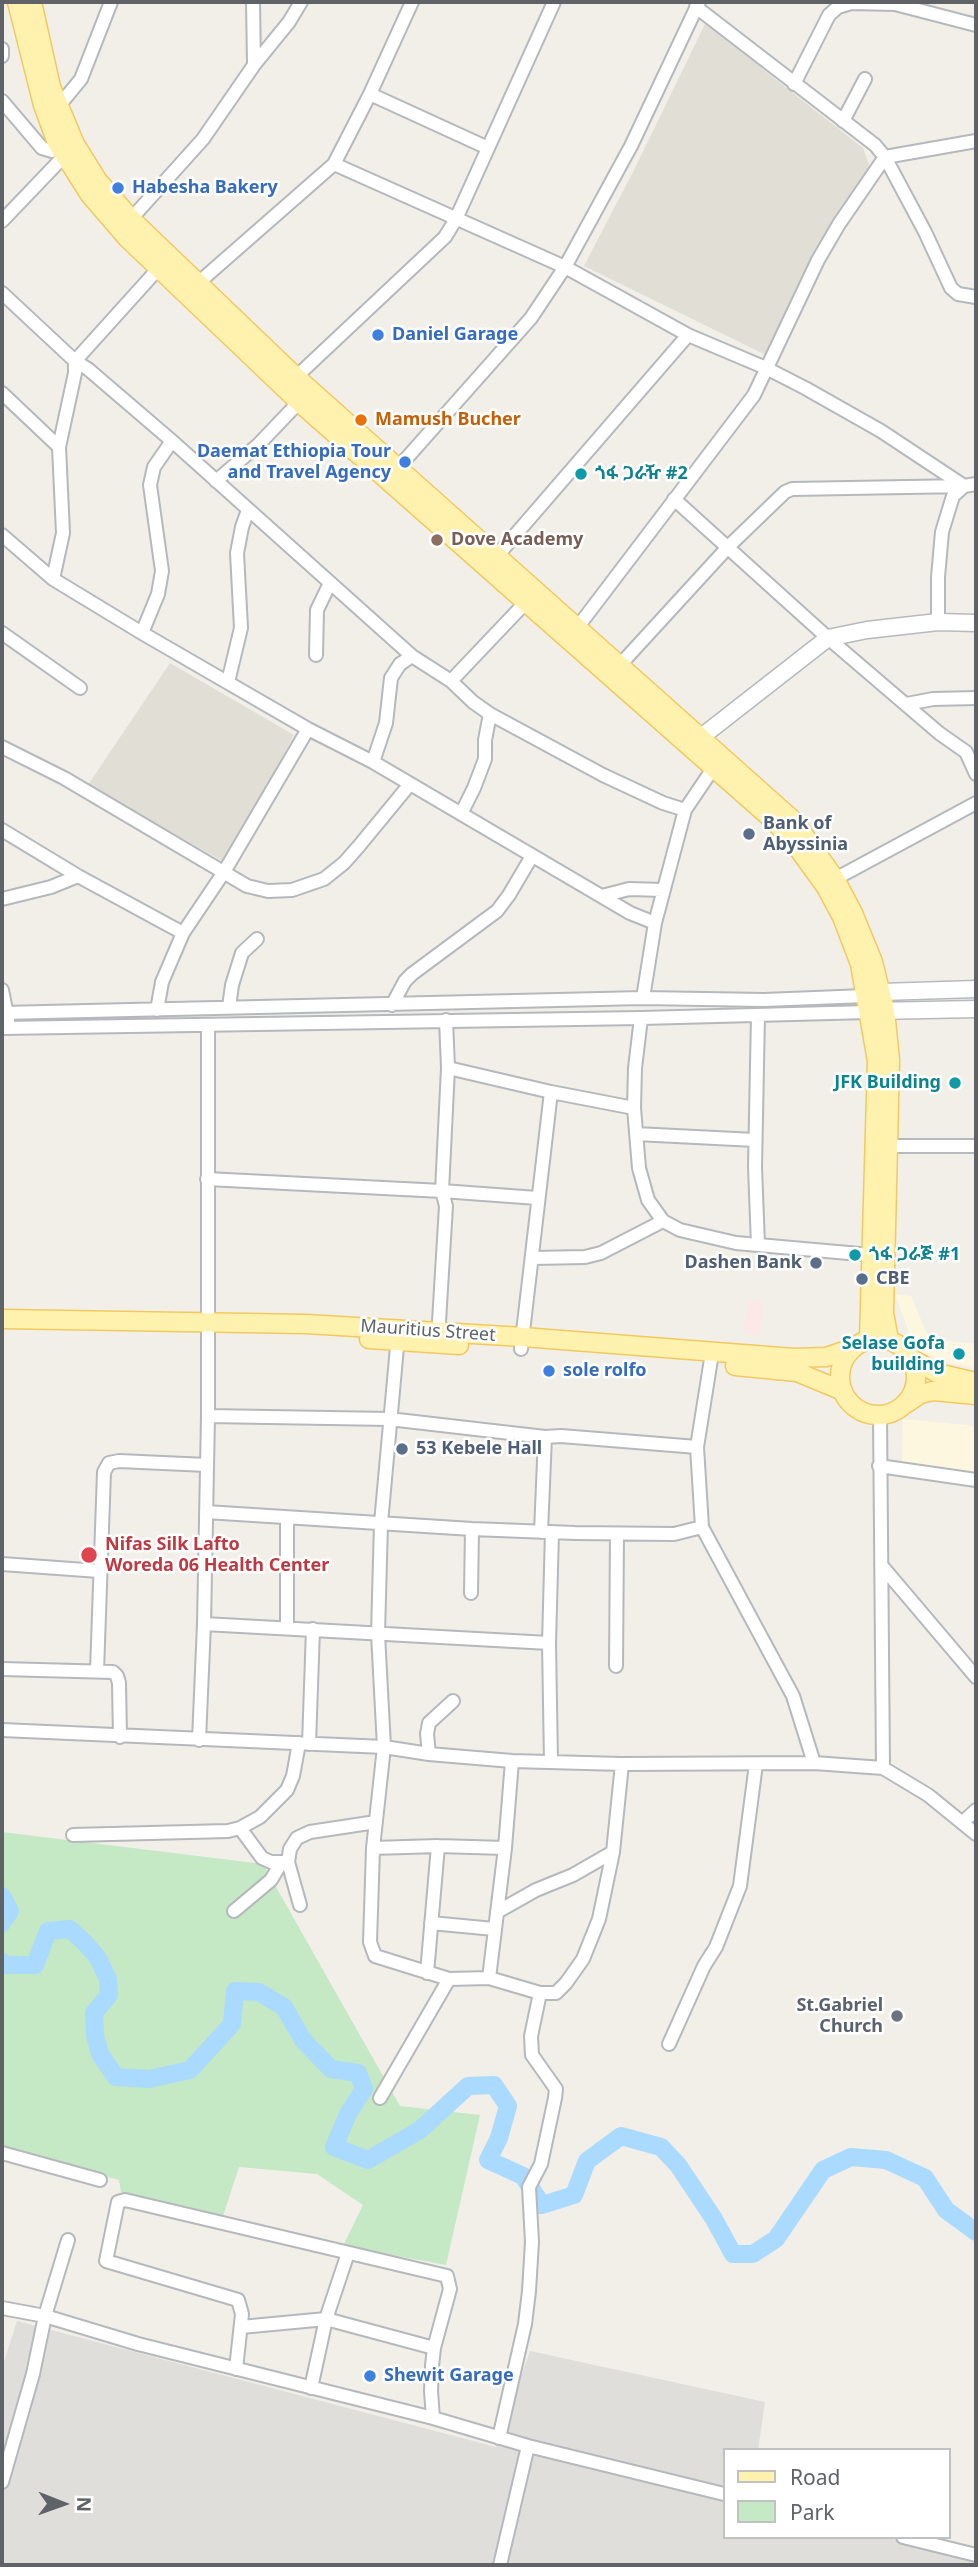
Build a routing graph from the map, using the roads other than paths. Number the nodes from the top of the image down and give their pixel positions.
1 (18, 2) edge
2 (32, 2) edge
3 (253, 2) edge
4 (301, 2) edge
5 (412, 2) edge
6 (554, 2) edge
7 (108, 4) edge
8 (697, 5) edge
9 (976, 25) edge
10 (2, 49) edge
11 (2, 56) edge
12 (254, 65) junction
13 (865, 79) dead end
14 (794, 84) junction
15 (370, 94) junction
16 (2, 101) edge
17 (58, 107) junction
18 (843, 121) junction
19 (976, 141) edge
20 (66, 148) junction
21 (488, 148) junction
22 (885, 157) junction
23 (334, 164) junction
24 (131, 219) junction
25 (456, 219) junction
26 (2, 221) edge
27 (565, 267) junction
28 (158, 269) junction
29 (197, 284) junction
30 (2, 293) edge
31 (976, 297) edge
32 (688, 335) junction
33 (75, 360) junction
34 (766, 368) junction
35 (296, 377) junction
36 (2, 393) edge
37 (299, 402) junction
38 (172, 441) junction
39 (59, 447) junction
40 (397, 469) junction
41 (216, 481) junction
42 (970, 485) edge
43 (674, 499) junction
44 (248, 510) junction
45 (2, 535) edge
46 (729, 546) junction
47 (497, 556) junction
48 (53, 579) junction
49 (330, 583) junction
50 (526, 602) junction
51 (939, 622) junction
52 (976, 623) edge
53 (577, 628) junction
54 (2, 633) edge
55 (142, 633) junction
56 (828, 638) junction
57 (316, 655) dead end
58 (412, 656) junction
59 (619, 666) junction
60 (451, 681) junction
61 (228, 682) junction
62 (80, 688) dead end
63 (976, 698) edge
64 (907, 704) junction
65 (490, 714) junction
66 (308, 729) junction
67 (694, 741) junction
68 (2, 747) edge
69 (971, 752) edge
70 (373, 762) junction
71 (714, 768) junction
72 (976, 774) edge
73 (410, 784) junction
74 (976, 803) edge
75 (685, 810) junction
76 (461, 814) junction
77 (2, 830) edge
78 (532, 856) junction
79 (224, 872) junction
80 (78, 876) junction
81 (835, 879) junction
82 (663, 890) junction
83 (602, 896) junction
84 (2, 899) edge
85 (655, 923) junction
86 (183, 933) junction
87 (257, 939) dead end
88 (976, 989) edge
89 (2, 990) edge
90 (643, 998) junction
91 (875, 1003) junction
92 (392, 1005) junction
93 (229, 1007) junction
94 (976, 1009) edge
95 (157, 1010) junction
96 (5, 1013) edge
97 (758, 1016) junction
98 (641, 1018) junction
99 (446, 1020) junction
100 (208, 1026) junction
101 (5, 1028) edge
102 (448, 1068) junction
103 (551, 1092) junction
104 (634, 1108) junction
105 (636, 1134) junction
106 (755, 1140) junction
107 (889, 1146) junction
108 (976, 1146) edge
109 (207, 1179) junction
110 (442, 1191) junction
111 (537, 1198) junction
112 (663, 1221) junction
113 (758, 1245) junction
114 (872, 1255) junction
115 (532, 1258) junction
116 (2, 1319) edge
117 (209, 1327) junction
118 (2, 1331) edge
119 (398, 1335) junction
120 (438, 1338) junction
121 (869, 1340) junction
122 (889, 1340) junction
123 (522, 1343) junction
124 (853, 1348) junction
125 (711, 1358) junction
126 (912, 1359) junction
127 (976, 1382) edge
128 (843, 1391) junction
129 (976, 1395) edge
130 (902, 1407) junction
131 (880, 1415) junction
132 (208, 1416) junction
133 (389, 1419) junction
134 (545, 1437) junction
135 (697, 1447) junction
136 (207, 1465) junction
137 (878, 1466) junction
138 (976, 1480) edge
139 (206, 1512) junction
140 (287, 1518) junction
141 (381, 1523) junction
142 (702, 1527) junction
143 (472, 1529) junction
144 (546, 1532) junction
145 (617, 1534) junction
146 (2, 1564) edge
147 (881, 1565) junction
148 (99, 1571) junction
149 (471, 1593) dead end
150 (204, 1624) junction
151 (288, 1628) junction
152 (313, 1629) junction
153 (378, 1634) junction
154 (549, 1643) junction
155 (616, 1666) dead end
156 (2, 1669) edge
157 (97, 1671) junction
158 (976, 1676) edge
159 (453, 1701) dead end
160 (2, 1730) edge
161 (120, 1737) junction
162 (199, 1740) junction
163 (304, 1743) junction
164 (384, 1748) junction
165 (429, 1754) junction
166 (513, 1761) junction
167 (551, 1762) junction
168 (814, 1763) junction
169 (621, 1764) junction
170 (756, 1764) junction
171 (883, 1768) junction
172 (976, 1810) edge
173 (376, 1822) junction
174 (962, 1822) junction
175 (240, 1828) junction
176 (976, 1834) edge
177 (72, 1835) dead end
178 (438, 1846) junction
179 (373, 1848) junction
180 (505, 1848) junction
181 (613, 1852) junction
182 (284, 1862) junction
183 (300, 1905) dead end
184 (234, 1911) dead end
185 (497, 1912) junction
186 (431, 1923) junction
187 (494, 1929) junction
188 (427, 1973) junction
189 (489, 1978) junction
190 (449, 1979) junction
191 (540, 1993) junction
192 (668, 2044) dead end
193 (380, 2098) dead end
194 (2, 2154) edge
195 (100, 2180) dead end
196 (68, 2240) dead end
197 (348, 2253) junction
198 (2, 2308) edge
199 (45, 2316) junction
200 (326, 2319) junction
201 (241, 2328) junction
202 (434, 2348) junction
203 (236, 2369) junction
204 (311, 2388) junction
205 (433, 2418) junction
206 (499, 2438) junction
207 (528, 2446) junction
208 (2, 2482) edge
209 (722, 2494) edge
210 (911, 2539) edge
211 (976, 2555) edge
212 (500, 2565) edge

1 - 20 main road
2 - 17 main road
3 - 12 street
4 - 12 street
5 - 15 street
6 - 21 street
7 - 17 street
8 - 14 street
8 - 27 street
9 - 14 street
10 - 11 street
12 - 24 street
13 - 18 street
14 - 18 street
15 - 21 street
15 - 23 street
16 - 20 street
17 - 20 main road
18 - 22 street
19 - 22 street
20 - 24 main road
20 - 26 street
20 - 28 main road
21 - 25 street
22 - 31 street
22 - 34 street
23 - 25 street
23 - 29 street
24 - 29 main road
25 - 27 street
25 - 35 street
27 - 32 street
27 - 40 street
28 - 33 street
28 - 37 main road
29 - 35 main road
30 - 33 street
32 - 34 street
32 - 47 street
33 - 38 street
33 - 39 street
34 - 42 street
34 - 43 street
35 - 40 main road
36 - 39 street
37 - 41 street
37 - 50 main road
38 - 41 street
38 - 55 street
39 - 48 street
40 - 47 main road
41 - 44 street
42 - 46 street
42 - 51 street
43 - 46 street
43 - 53 street
44 - 49 street
44 - 61 street
45 - 48 street
46 - 56 street
46 - 59 street
47 - 53 main road
48 - 55 street
49 - 57 street
49 - 58 street
50 - 60 street
50 - 67 main road
51 - 52 street
51 - 56 street
53 - 59 main road
54 - 62 street
55 - 61 street
56 - 64 street
56 - 67 street
58 - 60 street
58 - 70 street
59 - 67 main road
60 - 65 street
61 - 66 street
63 - 64 street
64 - 69 street
65 - 75 street
65 - 76 street
66 - 70 street
66 - 79 street
67 - 71 main road
67 - 81 main road
68 - 79 street
69 - 72 street
70 - 73 street
71 - 75 street
71 - 91 main road
73 - 76 street
73 - 79 street
74 - 81 street
75 - 82 street
76 - 78 street
77 - 80 street
78 - 83 street
78 - 92 street
79 - 86 street
80 - 84 street
80 - 86 street
81 - 91 main road
82 - 83 street
82 - 85 street
83 - 85 street
85 - 90 street
86 - 95 street
87 - 93 street
88 - 91 street
89 - 96 street
90 - 91 street
90 - 92 street
91 - 94 street
91 - 97 street
91 - 107 main road
91 - 114 main road
92 - 93 street
93 - 95 street
95 - 96 street
96 - 101 street
97 - 98 street
97 - 106 street
98 - 99 street
98 - 104 street
99 - 100 street
99 - 102 street
100 - 101 street
100 - 109 street
102 - 103 street
102 - 110 street
103 - 104 street
103 - 111 street
104 - 105 street
105 - 106 street
105 - 112 street
106 - 113 street
107 - 108 street
107 - 122 main road
109 - 110 street
109 - 117 street
110 - 111 street
110 - 120 street
111 - 115 street
112 - 113 street
112 - 115 street
113 - 114 street
114 - 121 main road
115 - 123 street
116 - 117 main road, Mauritius Street
117 - 118 main road, Mauritius Street
117 - 119 main road, Mauritius Street
117 - 132 street
119 - 120 main road, Mauritius Street
119 - 133 street
120 - 123 main road, Mauritius Street
121 - 122 main road
121 - 124 main road
122 - 126 main road
123 - 125 main road, Mauritius Street
124 - 125 main road, Mauritius Street
124 - 128 main road
125 - 128 main road, Mauritius Street
125 - 135 street
126 - 127 main road
126 - 130 main road
128 - 131 main road
129 - 130 main road
130 - 131 main road
131 - 137 street
132 - 133 street
132 - 136 street
133 - 134 street
133 - 141 street
134 - 135 street
134 - 144 street
135 - 142 street
136 - 139 street
136 - 148 street
137 - 138 street
137 - 147 street
139 - 140 street
139 - 150 street
140 - 141 street
140 - 151 street
141 - 143 street
141 - 153 street
142 - 145 street
142 - 168 street
143 - 144 street
143 - 149 street
144 - 145 street
144 - 154 street
145 - 155 street
146 - 148 street
147 - 158 street
147 - 171 street
148 - 157 street
150 - 151 street
150 - 162 street
151 - 152 street
152 - 153 street
152 - 163 street
153 - 154 street
153 - 164 street
154 - 167 street
156 - 157 street
157 - 161 street
159 - 165 street
160 - 161 street
161 - 162 street
162 - 163 street
163 - 164 street
163 - 175 street
164 - 165 street
164 - 173 street
165 - 166 street
166 - 167 street
166 - 180 street
167 - 169 street
168 - 170 street
168 - 171 street
169 - 170 street
169 - 181 street
170 - 192 street
171 - 174 street
172 - 174 street
173 - 179 street
173 - 182 street
174 - 176 street
175 - 177 street
175 - 182 street
178 - 179 street
178 - 180 street
178 - 186 street
179 - 188 street
180 - 185 street
181 - 185 street
181 - 191 street
182 - 183 street
182 - 184 street
185 - 187 street
186 - 187 street
186 - 188 street
187 - 189 street
188 - 190 street
189 - 190 street
189 - 191 street
190 - 193 street
191 - 206 street
194 - 195 street
196 - 199 street
197 - 200 street
197 - 201 street
197 - 202 street
198 - 199 street
199 - 203 street
199 - 208 street
200 - 201 street
200 - 202 street
200 - 204 street
201 - 203 street
202 - 205 street
203 - 204 street
204 - 205 street
205 - 206 street
206 - 207 street
207 - 209 street
207 - 212 street
210 - 211 street

